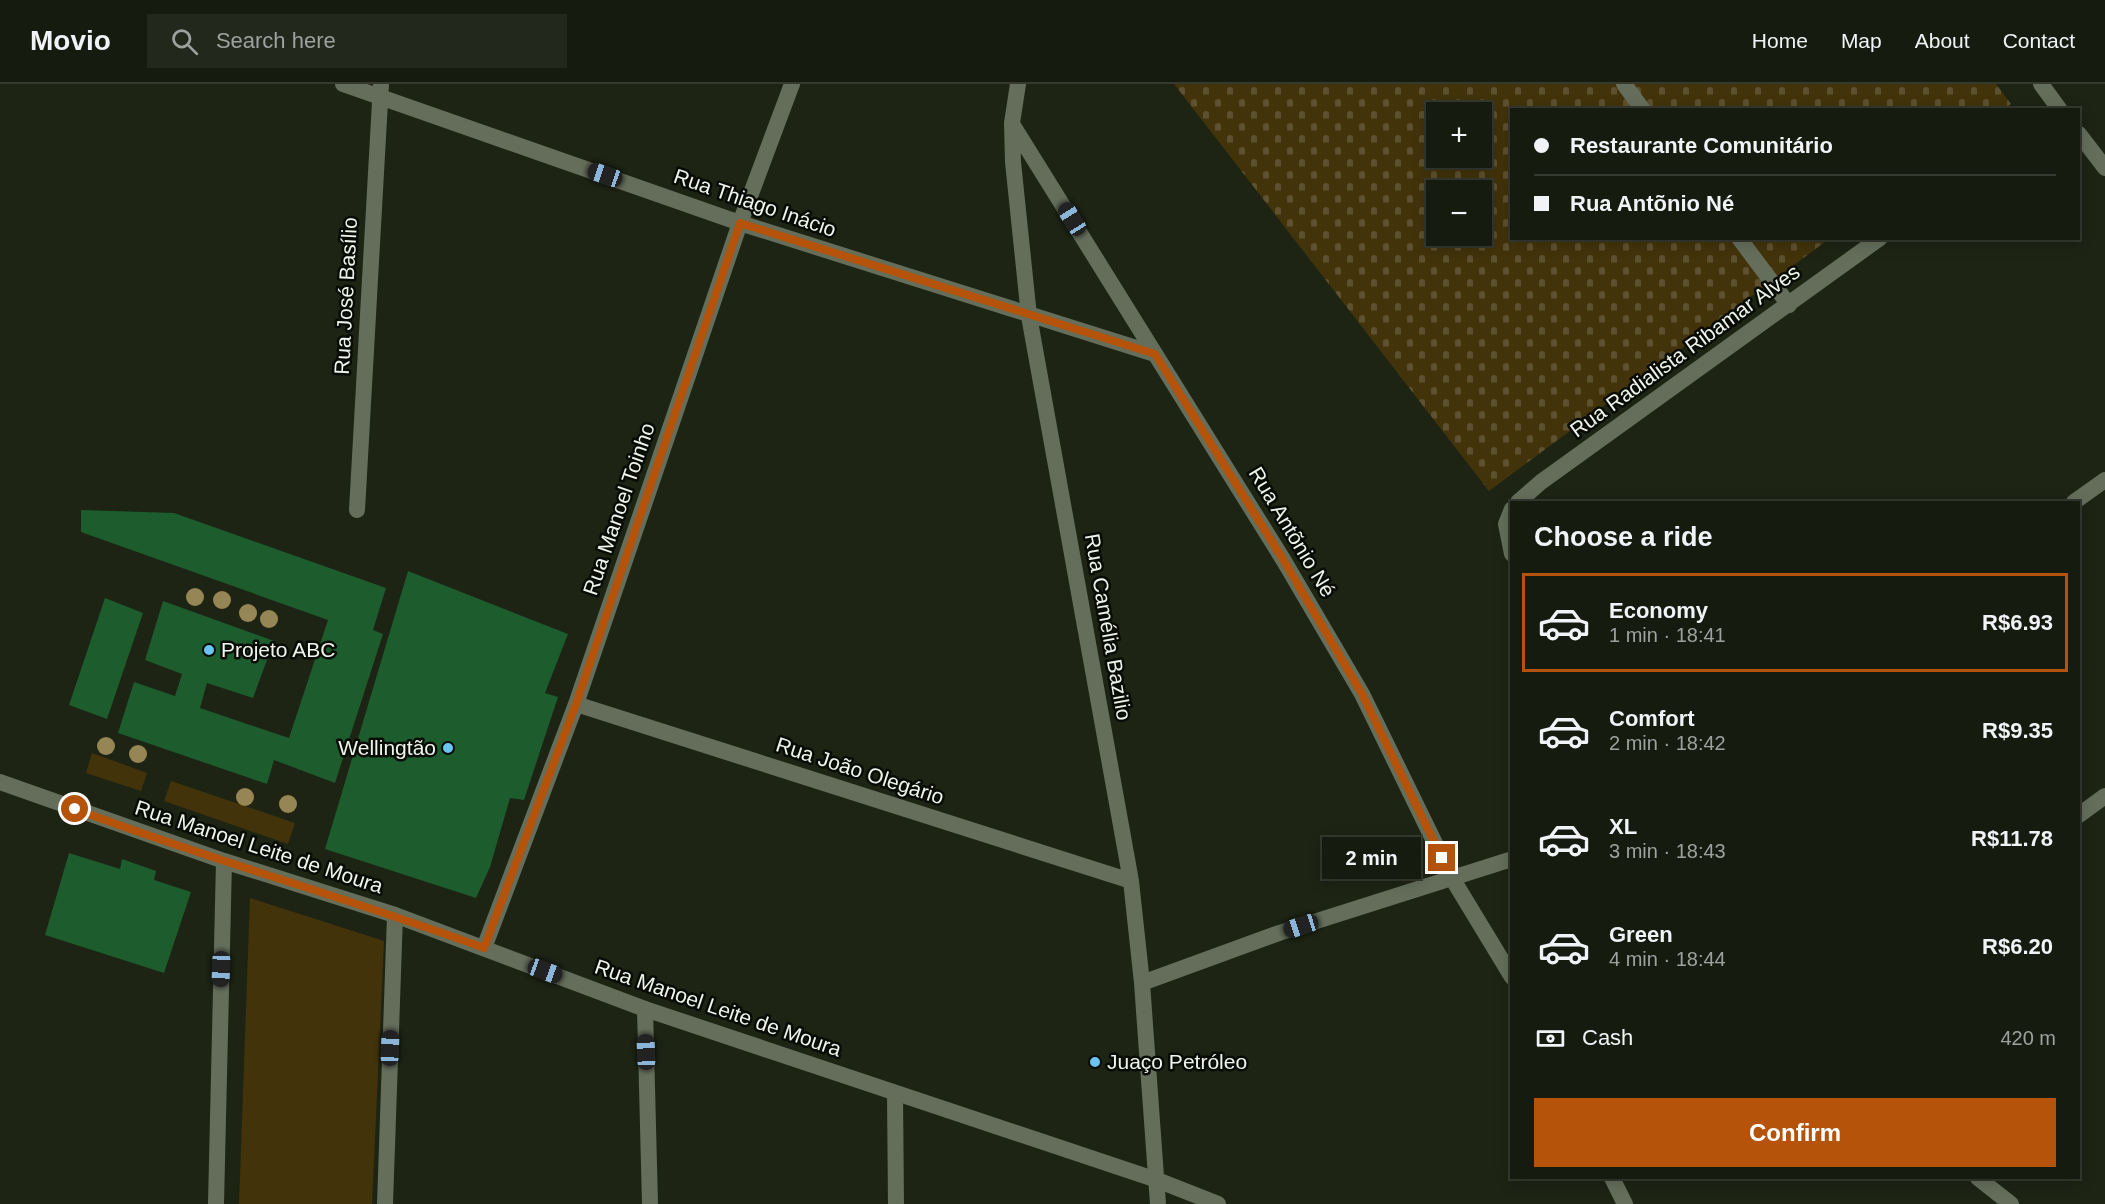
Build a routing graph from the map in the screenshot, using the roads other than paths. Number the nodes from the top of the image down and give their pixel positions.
1 (343, 84) edge
2 (792, 84) edge
3 (1018, 84) edge
4 (1624, 84) edge
5 (2041, 84) edge
6 (380, 90) edge
7 (1642, 108) edge
8 (2056, 108) edge
9 (1012, 123) junction
10 (2080, 135) edge
11 (2105, 168) edge
12 (740, 223) junction
13 (1740, 240) edge
14 (1877, 240) edge
15 (1789, 305) junction
16 (1029, 316) junction
17 (1155, 354) junction
18 (2105, 480) edge
19 (1519, 501) edge
20 (2075, 501) edge
21 (357, 510) dead end
22 (1510, 514) edge
23 (1510, 544) edge
24 (576, 704) junction
25 (0, 782) edge
26 (2105, 796) edge
27 (2080, 814) edge
28 (1510, 860) edge
29 (224, 861) junction
30 (1452, 878) junction
31 (1131, 881) junction
32 (395, 915) junction
33 (484, 948) junction
34 (1510, 974) edge
35 (1142, 983) junction
36 (645, 1009) junction
37 (895, 1094) junction
38 (1612, 1179) edge
39 (1979, 1179) edge
40 (1157, 1180) junction
41 (216, 1204) edge
42 (385, 1204) edge
43 (650, 1204) edge
44 (896, 1204) edge
45 (1158, 1204) edge
46 (1218, 1204) edge
47 (1625, 1204) edge
48 (2011, 1204) edge

1 - 6 street, Rua Thiago Inácio
2 - 12 street, Rua Manoel Toinho
3 - 9 street, Rua Camélia Bazilio
4 - 7 street
5 - 8 street
6 - 12 street, Rua Thiago Inácio
6 - 21 street, Rua José Basílio
9 - 16 street, Rua Camélia Bazilio
9 - 17 street, Rua Antõnio Né
10 - 11 street
12 - 16 street, Rua Thiago Inácio
12 - 24 street, Rua Manoel Toinho
13 - 15 street
14 - 15 street, Rua Radialista Ribamar Alves
15 - 19 street, Rua Radialista Ribamar Alves
16 - 17 street, Rua Thiago Inácio
16 - 31 street, Rua Camélia Bazilio
17 - 30 street, Rua Antõnio Né
18 - 20 street
22 - 23 street
24 - 31 street, Rua João Olegário
24 - 33 street, Rua Manoel Toinho
25 - 29 street, Rua Manoel Leite de Moura
26 - 27 street
28 - 30 street
29 - 32 street, Rua Manoel Leite de Moura
29 - 41 street
30 - 34 street, Rua Antõnio Né
30 - 35 street
31 - 35 street, Rua Camélia Bazilio
32 - 33 street, Rua Manoel Leite de Moura
32 - 42 street
33 - 36 street, Rua Manoel Leite de Moura
35 - 40 street, Rua Camélia Bazilio
36 - 37 street, Rua Manoel Leite de Moura
36 - 43 street
37 - 40 street, Rua Manoel Leite de Moura
37 - 44 street
38 - 47 street
39 - 48 street
40 - 45 street, Rua Camélia Bazilio
40 - 46 street, Rua Manoel Leite de Moura

